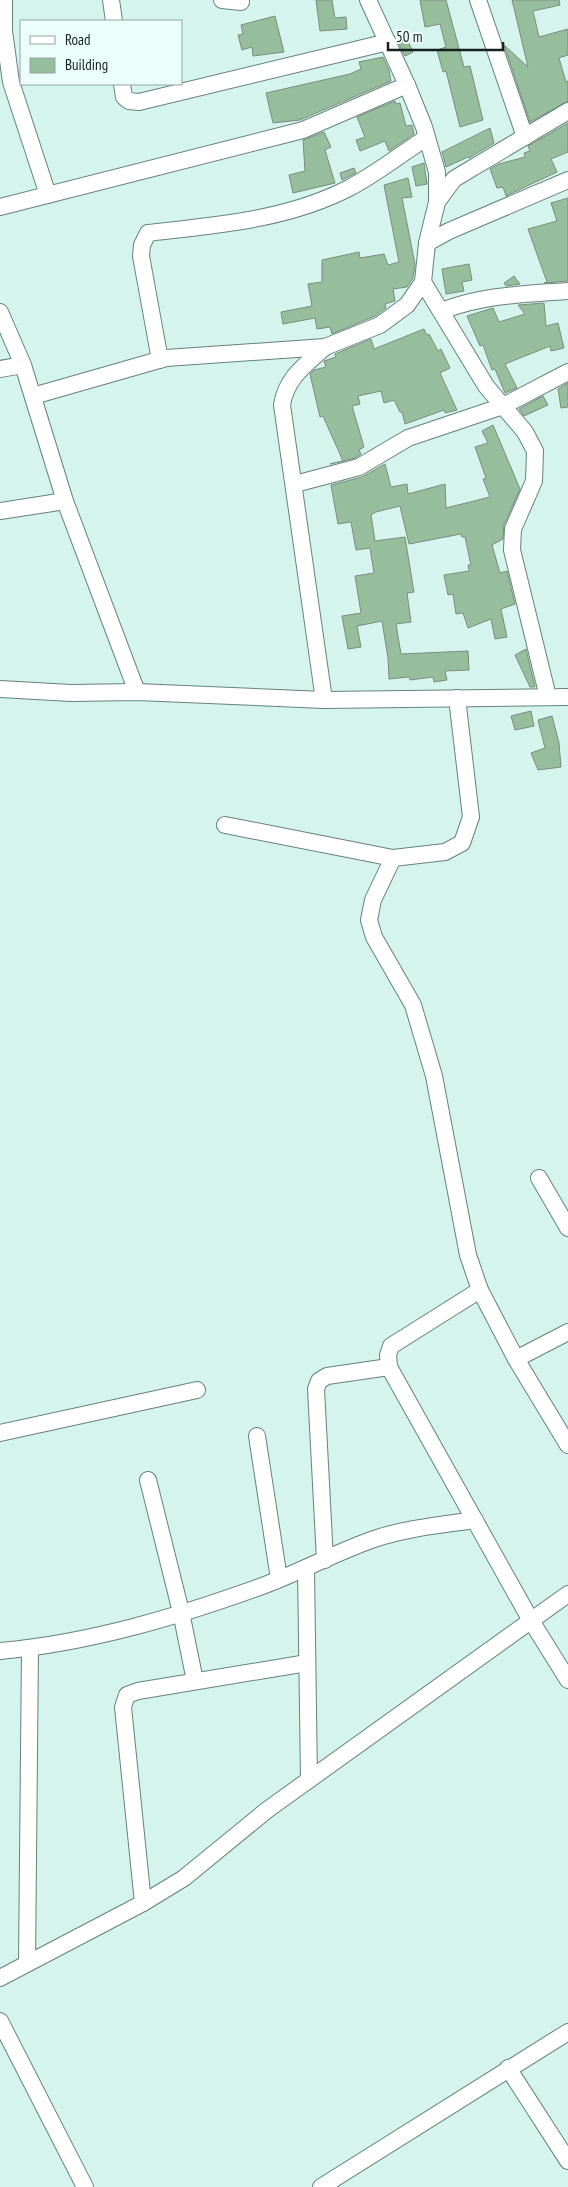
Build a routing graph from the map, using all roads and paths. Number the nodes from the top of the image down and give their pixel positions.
1 (4, 0) edge
2 (111, 0) edge
3 (222, 0) edge
4 (368, 0) edge
5 (478, 0) edge
6 (241, 2) dead end
7 (114, 20) edge
8 (388, 42) junction
9 (122, 85) edge
10 (407, 85) junction
11 (568, 111) edge
12 (525, 137) junction
13 (426, 138) junction
14 (568, 180) edge
15 (48, 195) junction
16 (437, 202) junction
17 (0, 207) edge
18 (427, 244) junction
19 (424, 282) junction
20 (568, 291) edge
21 (442, 311) junction
22 (0, 312) edge
23 (325, 347) junction
24 (160, 360) junction
25 (23, 365) junction
26 (0, 369) edge
27 (568, 372) edge
28 (33, 396) junction
29 (503, 406) junction
30 (294, 484) junction
31 (65, 501) junction
32 (0, 511) edge
33 (0, 689) edge
34 (137, 692) junction
35 (548, 697) junction
36 (568, 697) edge
37 (457, 698) junction
38 (324, 700) junction
39 (225, 825) dead end
40 (394, 858) junction
41 (539, 1178) dead end
42 (568, 1228) edge
43 (480, 1290) junction
44 (568, 1332) edge
45 (516, 1359) junction
46 (389, 1367) junction
47 (197, 1390) dead end
48 (0, 1433) edge
49 (258, 1436) dead end
50 (568, 1445) edge
51 (148, 1480) dead end
52 (475, 1520) junction
53 (325, 1560) junction
54 (306, 1568) junction
55 (279, 1579) junction
56 (568, 1594) edge
57 (181, 1612) junction
58 (530, 1619) junction
59 (30, 1648) junction
60 (0, 1651) edge
61 (307, 1663) junction
62 (568, 1680) edge
63 (195, 1681) junction
64 (309, 1780) junction
65 (143, 1903) junction
66 (27, 1964) junction
67 (0, 1978) edge
68 (0, 2021) edge
69 (568, 2032) edge
70 (508, 2068) junction
71 (568, 2161) edge
72 (85, 2187) edge
73 (321, 2187) edge

1 - 15 street
2 - 7 street
3 - 6 street
4 - 8 street
5 - 12 street
8 - 9 street
8 - 10 street
10 - 13 street
10 - 15 street
11 - 12 street
12 - 16 street
13 - 16 street
13 - 24 street
14 - 18 street
15 - 17 street
16 - 18 street
18 - 19 street
19 - 21 street
19 - 23 street
20 - 21 street
21 - 29 street
22 - 25 street
23 - 24 street
23 - 30 street
24 - 28 street
25 - 26 street
25 - 28 street
27 - 29 street
28 - 31 street
29 - 30 street
29 - 35 street
30 - 38 street
31 - 32 street
31 - 34 street
33 - 34 street
34 - 38 street
35 - 36 street
35 - 37 street
37 - 38 street
37 - 40 street
39 - 40 street
40 - 43 street
41 - 42 street
43 - 45 street
43 - 46 street
44 - 45 street
45 - 50 street
46 - 52 street
46 - 53 street
47 - 48 street
49 - 55 street
51 - 57 street
52 - 53 street
52 - 58 street
53 - 54 street
54 - 55 street
54 - 61 street
55 - 57 street
56 - 58 street
57 - 59 street
57 - 63 street
58 - 62 street
58 - 64 street
59 - 60 street
59 - 66 street
61 - 63 street
61 - 64 street
63 - 65 street
64 - 65 street
65 - 66 street
66 - 67 street
68 - 72 street
69 - 70 street
70 - 71 street
70 - 73 street

